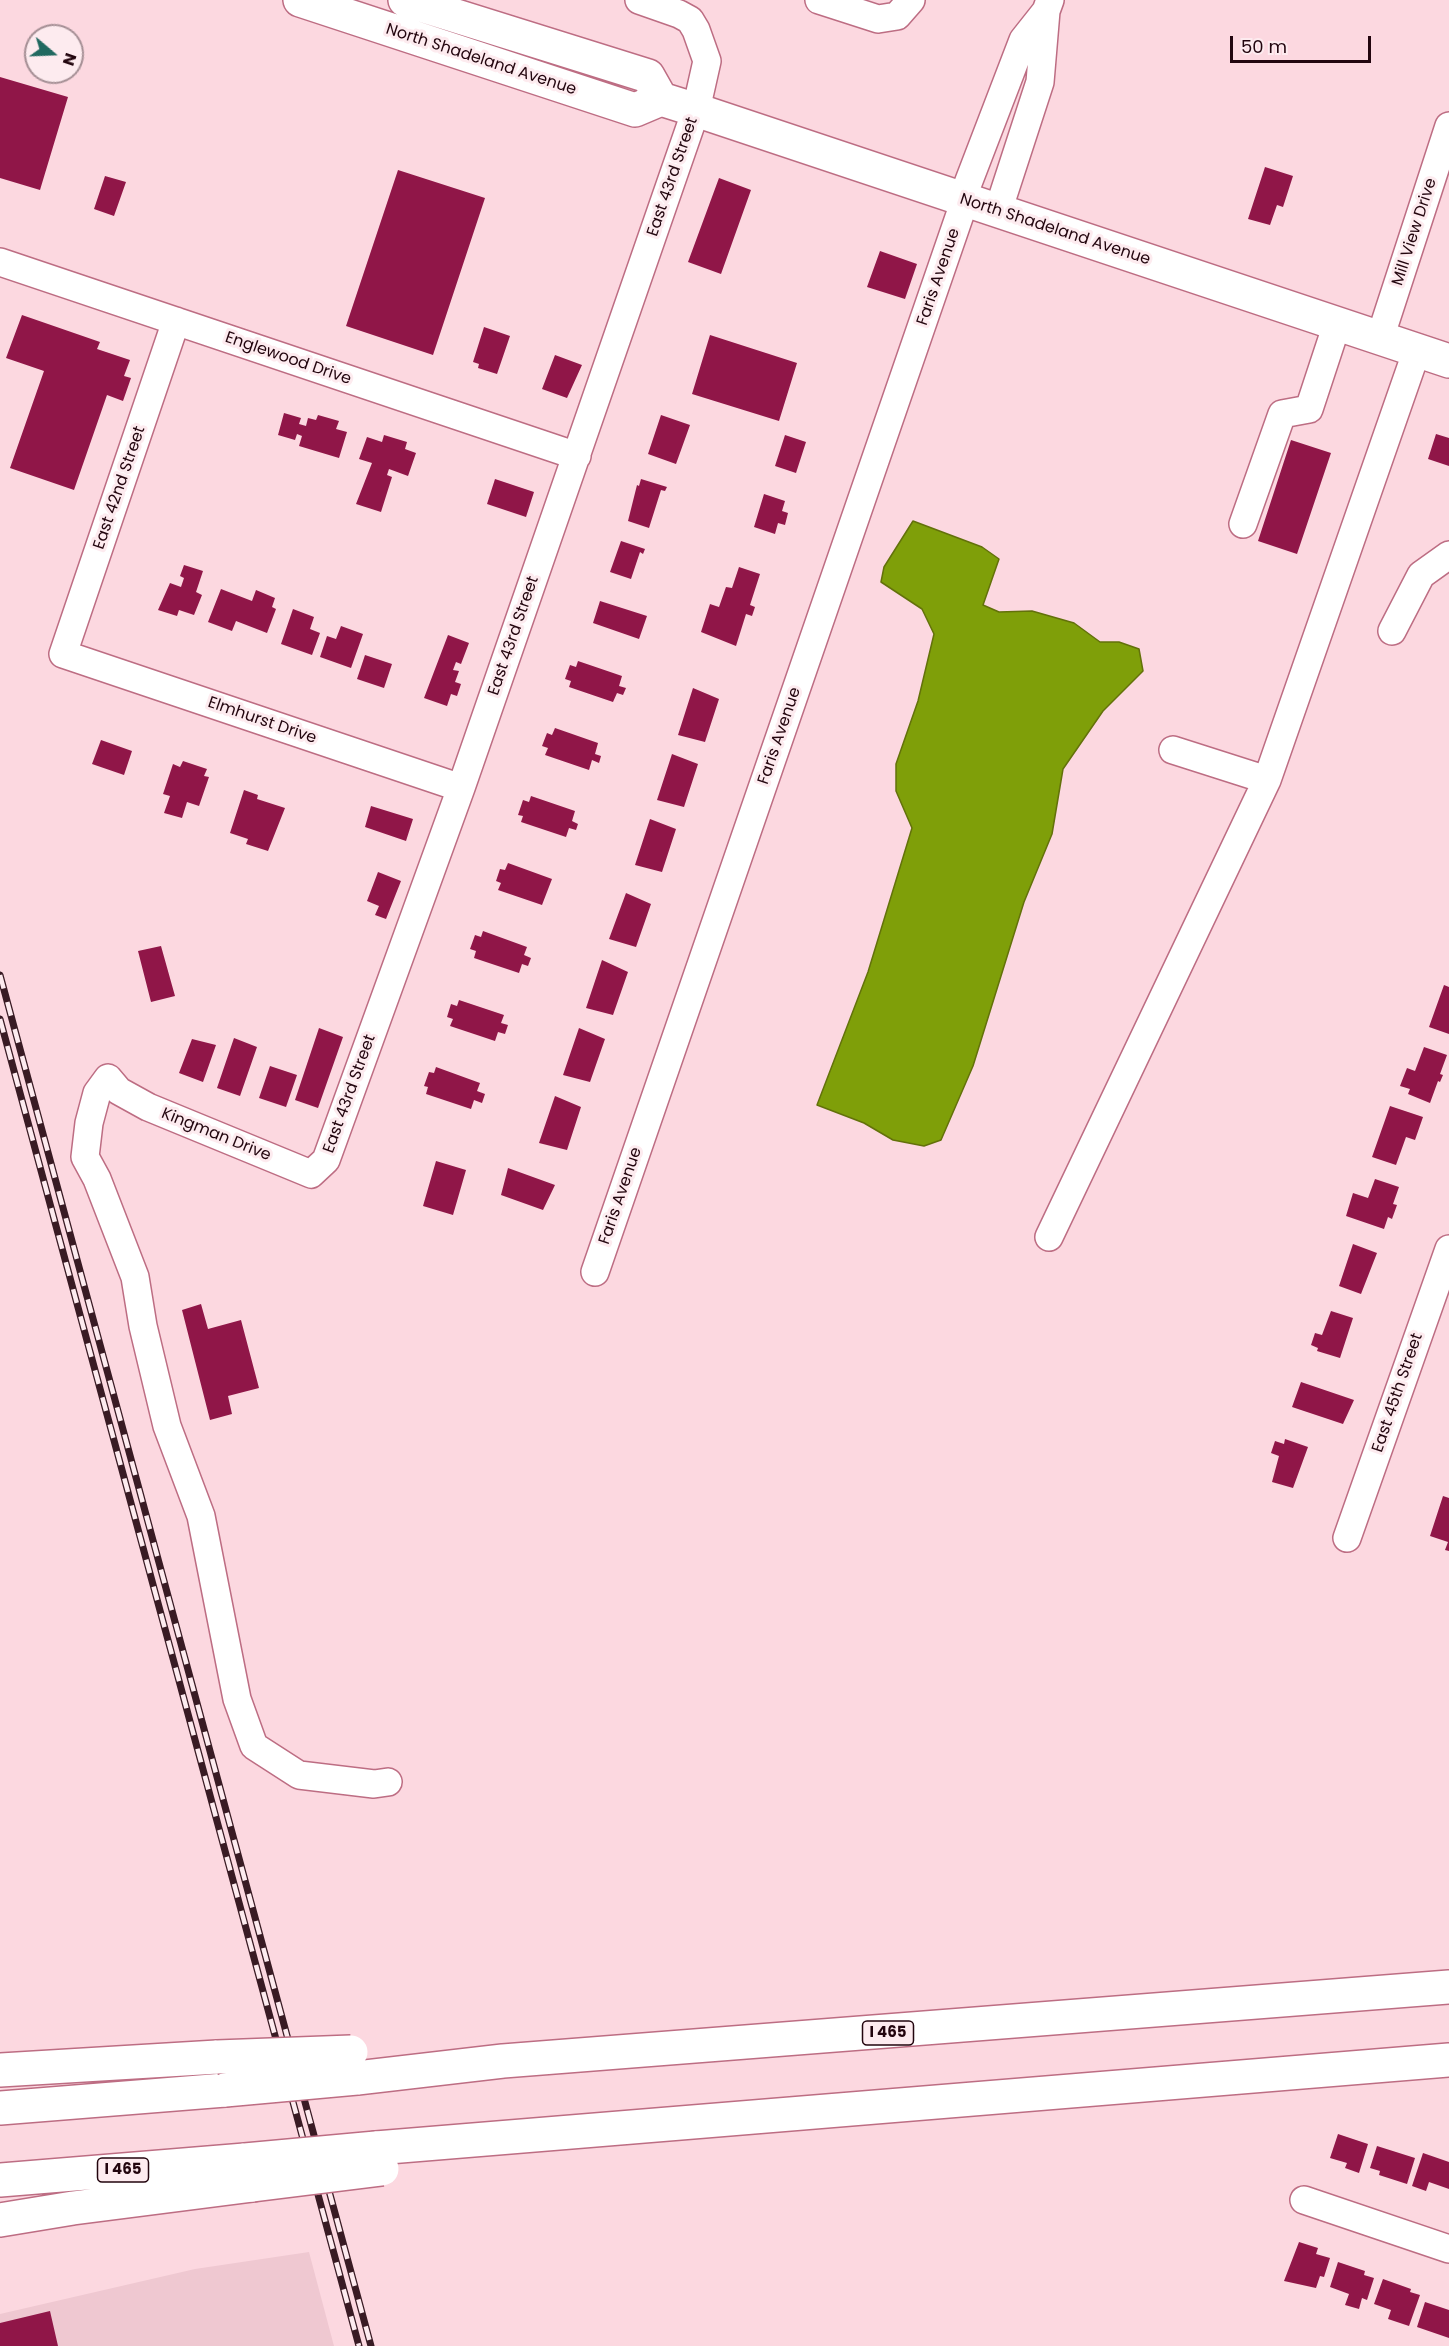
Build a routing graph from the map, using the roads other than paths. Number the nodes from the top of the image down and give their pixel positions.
1 (300, 0) edge
2 (405, 0) edge
3 (639, 0) edge
4 (819, 0) edge
5 (911, 0) edge
6 (1048, 6) edge
7 (661, 99) junction
8 (696, 110) junction
9 (1449, 126) edge
10 (963, 200) junction
11 (998, 211) junction
12 (0, 262) edge
13 (176, 321) junction
14 (1337, 324) junction
15 (1380, 338) junction
16 (1417, 350) junction
17 (1449, 361) edge
18 (577, 456) junction
19 (1244, 524) dead end
20 (1449, 555) edge
21 (1392, 631) dead end
22 (63, 654) joint
23 (1173, 750) dead end
24 (1267, 780) junction
25 (461, 788) junction
26 (326, 1160) joint
27 (1049, 1237) dead end
28 (1449, 1249) edge
29 (595, 1272) dead end
30 (1347, 1538) dead end
31 (388, 1782) dead end
32 (1449, 1987) edge
33 (1449, 2060) edge
34 (354, 2065) junction
35 (0, 2070) edge
36 (0, 2108) edge
37 (249, 2173) junction
38 (0, 2180) edge
39 (1304, 2200) dead end
40 (0, 2220) edge
41 (1449, 2249) edge

1 - 7 main road, North Shadeland Avenue
2 - 7 main road, North Shadeland Avenue
3 - 8 street
4 - 5 street
6 - 10 street, Faris Avenue
6 - 11 street, Faris Avenue
7 - 8 main road, North Shadeland Avenue
8 - 10 main road, North Shadeland Avenue
8 - 18 street, East 43rd Street
9 - 15 street, Mill View Drive
10 - 11 main road, North Shadeland Avenue
10 - 29 street, Faris Avenue
11 - 14 main road, North Shadeland Avenue
12 - 13 street, Englewood Drive
13 - 18 street, Englewood Drive
13 - 22 street, East 42nd Street
14 - 15 main road, North Shadeland Avenue
14 - 19 street
15 - 16 main road, North Shadeland Avenue
16 - 17 main road, North Shadeland Avenue
16 - 24 street
18 - 25 street, East 43rd Street
20 - 21 street
22 - 25 street, Elmhurst Drive
23 - 24 street
24 - 27 street
25 - 26 street, East 43rd Street
26 - 31 street, Kingman Drive
28 - 30 street, East 45th Street
32 - 34 main road, I 465
33 - 37 main road, I 465, bridge
34 - 35 main road, bridge
34 - 36 main road, I 465, bridge
37 - 38 main road, I 465
37 - 40 main road
39 - 41 street

